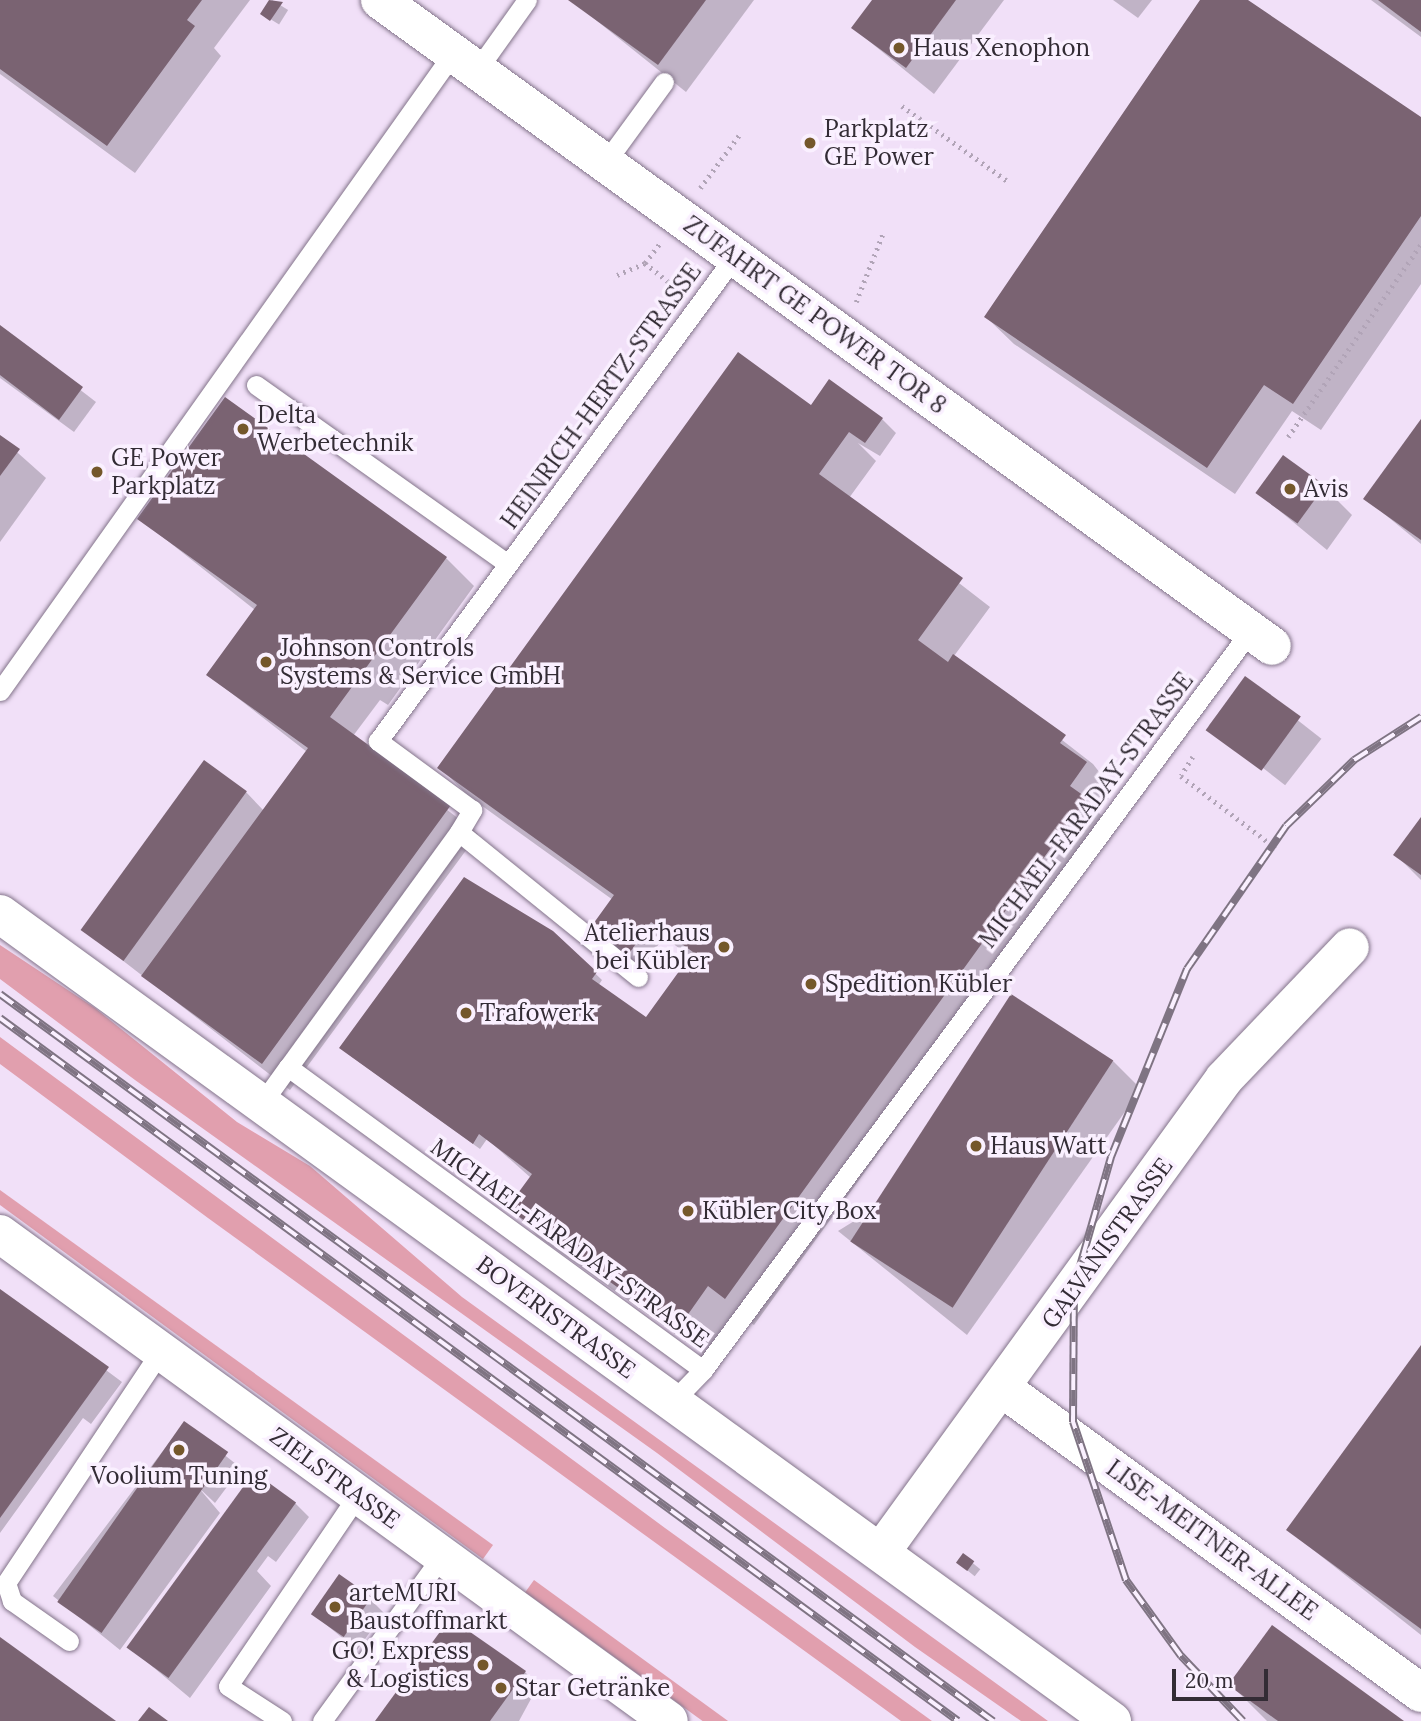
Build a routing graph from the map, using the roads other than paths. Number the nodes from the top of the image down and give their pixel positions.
1 (380, 0) edge
2 (527, 0) edge
3 (465, 62) junction
4 (664, 82) dead end
5 (605, 163) junction
6 (734, 257) junction
7 (256, 385) dead end
8 (508, 564) junction
9 (1261, 638) joint
10 (0, 691) edge
11 (459, 832) junction
12 (0, 914) edge
13 (1350, 947) dead end
14 (638, 977) dead end
15 (288, 1067) junction
16 (262, 1103) junction
17 (0, 1234) edge
18 (161, 1351) junction
19 (703, 1370) junction
20 (1002, 1388) junction
21 (673, 1401) junction
22 (358, 1494) junction
23 (881, 1552) junction
24 (442, 1556) junction
25 (69, 1642) dead end
26 (1421, 1693) edge
27 (282, 1721) edge
28 (322, 1721) edge
29 (669, 1721) edge
30 (1112, 1721) edge

1 - 3 street, ZUFAHRT GE POWER TOR 8
2 - 3 lane
3 - 5 street, ZUFAHRT GE POWER TOR 8
3 - 10 lane
4 - 5 lane
5 - 6 street, ZUFAHRT GE POWER TOR 8
6 - 8 lane, HEINRICH-HERTZ-STRASSE
6 - 9 street, ZUFAHRT GE POWER TOR 8
7 - 8 lane, HEINRICH-HERTZ-STRASSE
8 - 11 lane, HEINRICH-HERTZ-STRASSE
9 - 19 lane, MICHAEL-FARADAY-STRASSE
11 - 14 lane
11 - 15 lane
12 - 16 street, BOVERISTRASSE
13 - 20 street, GALVANISTRASSE
15 - 16 lane
15 - 19 lane, MICHAEL-FARADAY-STRASSE
16 - 21 street, BOVERISTRASSE
17 - 18 street, ZIELSTRASSE
18 - 22 street, ZIELSTRASSE
18 - 25 lane
19 - 21 lane
20 - 23 street, GALVANISTRASSE
20 - 26 street, LISE-MEITNER-ALLEE
21 - 23 street, BOVERISTRASSE
22 - 24 street, ZIELSTRASSE
22 - 27 lane
23 - 30 street, BOVERISTRASSE
24 - 28 lane
24 - 29 street, ZIELSTRASSE

